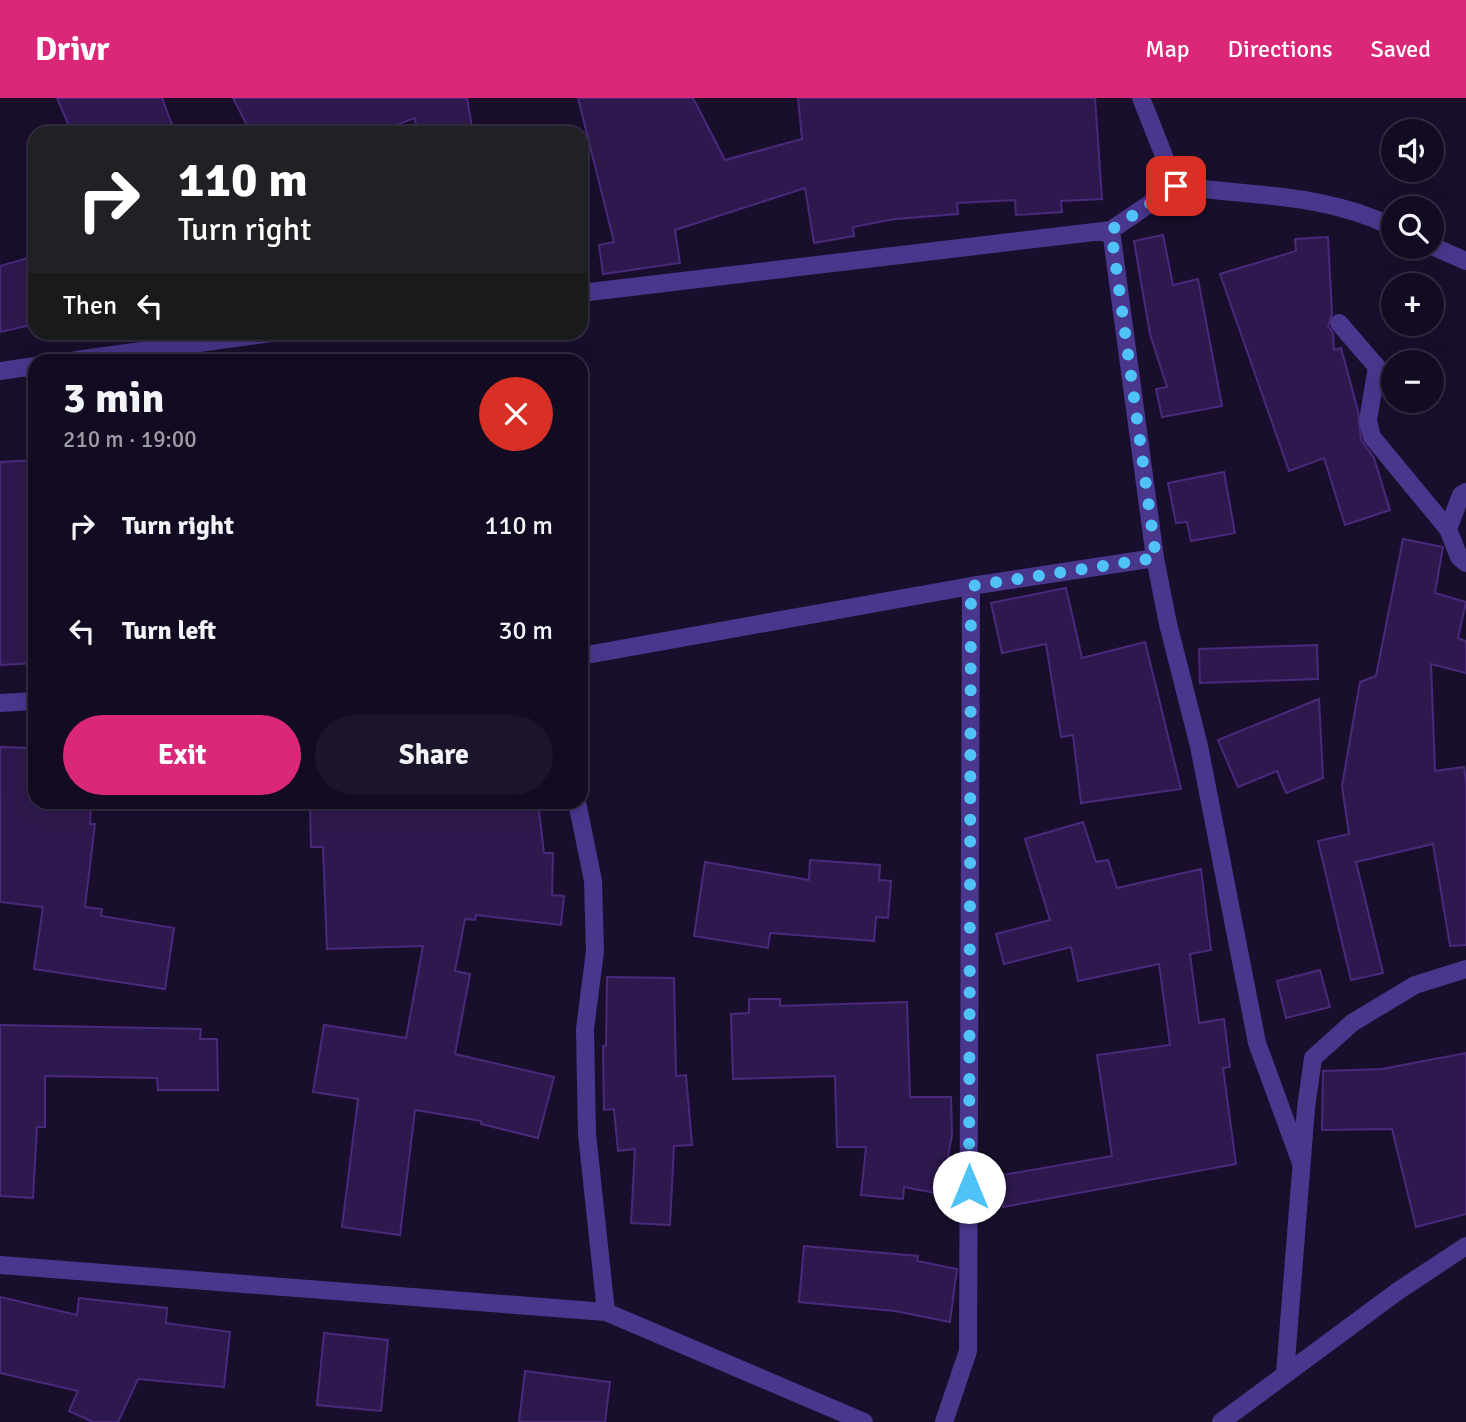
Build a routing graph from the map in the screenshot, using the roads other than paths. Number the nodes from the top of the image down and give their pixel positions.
1 (1141, 98) edge
2 (1176, 186) junction
3 (1381, 221) edge
4 (1111, 230) junction
5 (1444, 251) edge
6 (1466, 261) edge
7 (588, 292) edge
8 (1339, 323) dead end
9 (221, 340) edge
10 (120, 354) edge
11 (28, 367) edge
12 (0, 371) edge
13 (1466, 492) edge
14 (1448, 529) junction
15 (1156, 558) junction
16 (1466, 563) edge
17 (971, 586) junction
18 (588, 655) edge
19 (28, 701) edge
20 (0, 703) edge
21 (579, 809) edge
22 (1466, 969) edge
23 (1301, 1163) junction
24 (1466, 1246) edge
25 (0, 1265) edge
26 (606, 1312) junction
27 (1285, 1374) junction
28 (864, 1422) edge
29 (944, 1422) edge
30 (1221, 1422) edge

1 - 2 street
2 - 3 street
2 - 4 street
4 - 7 street
4 - 15 street
5 - 6 street
8 - 14 street
9 - 10 street
11 - 12 street
13 - 14 street
14 - 16 street
15 - 17 street
15 - 23 street
17 - 18 street
17 - 29 street
19 - 20 street
21 - 26 street
22 - 23 street
23 - 27 street
24 - 27 street
25 - 26 street
26 - 28 street
27 - 30 street

